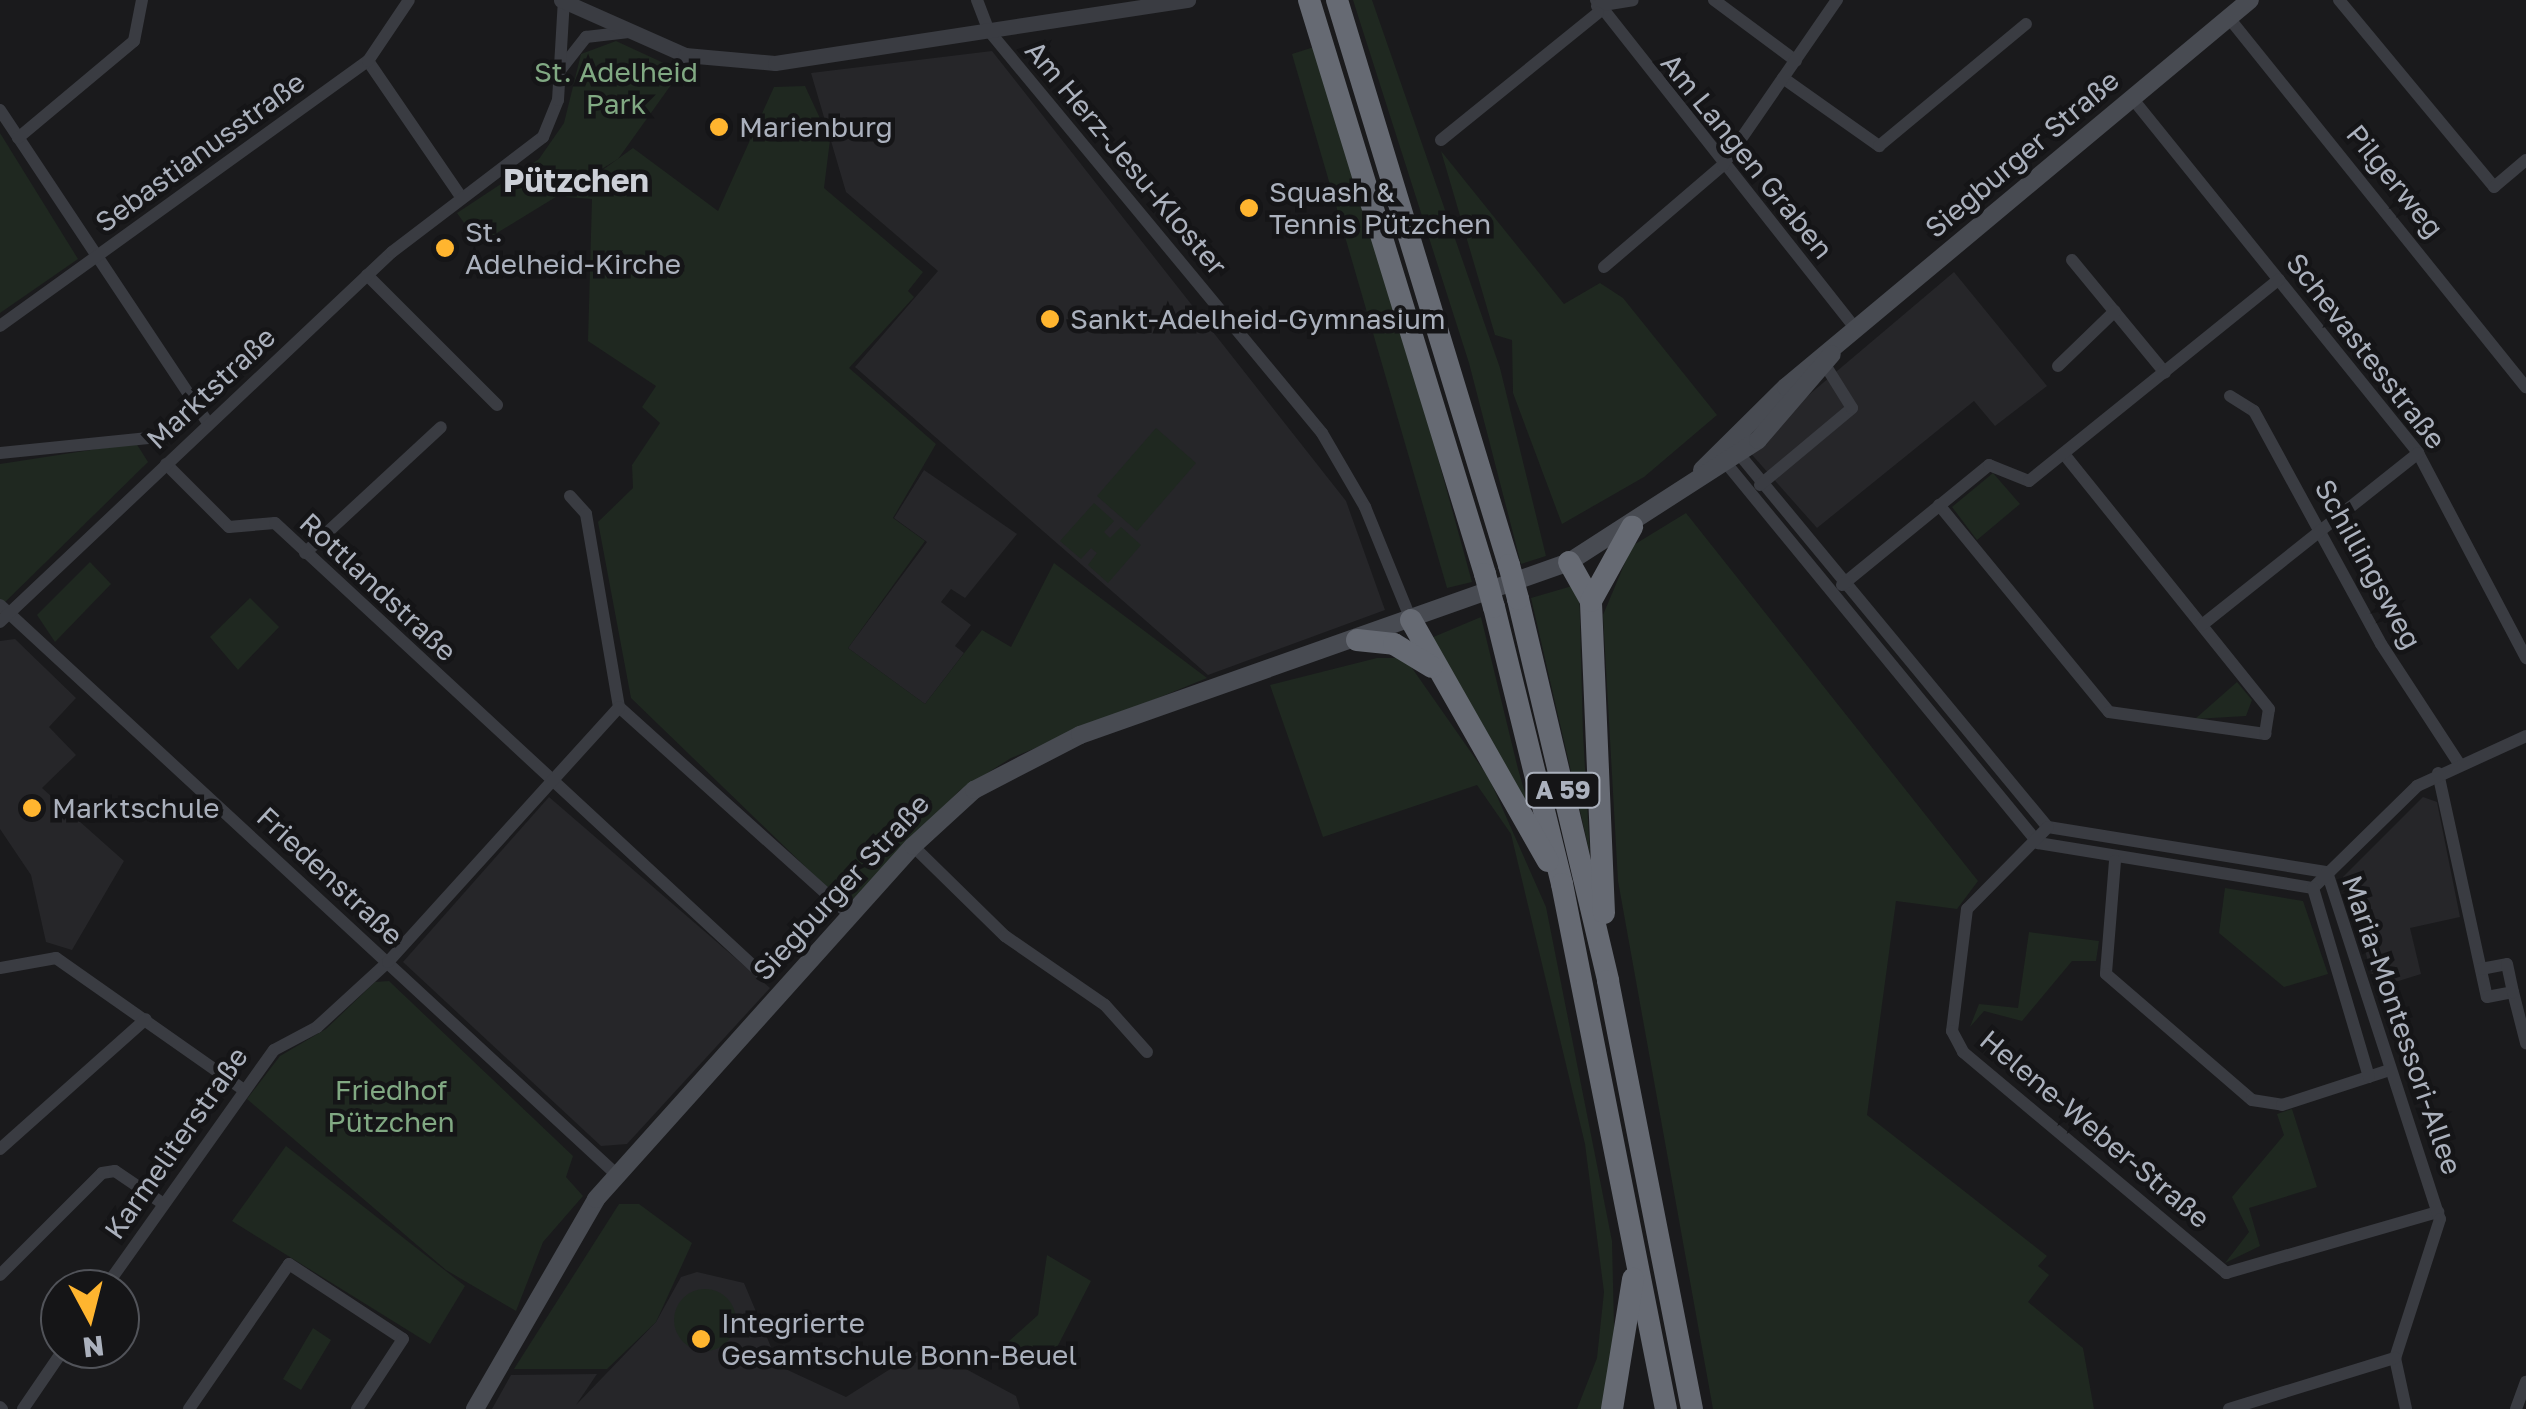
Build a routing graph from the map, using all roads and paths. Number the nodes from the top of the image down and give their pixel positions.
1 (142, 0) edge
2 (409, 0) edge
3 (977, 0) edge
4 (1188, 0) edge
5 (1633, 0) edge
6 (1714, 0) edge
7 (1837, 0) edge
8 (2250, 0) edge
9 (2339, 0) edge
10 (563, 1) edge
11 (1338, 1) edge
12 (1310, 5) edge
13 (1597, 6) edge
14 (2229, 18) junction
15 (2026, 24) dead end
16 (988, 30) junction
17 (628, 32) junction
18 (368, 61) junction
19 (1796, 61) junction
20 (560, 71) junction
21 (1784, 78) junction
22 (2132, 98) junction
23 (0, 110) edge
24 (18, 138) junction
25 (1442, 140) dead end
26 (2526, 160) edge
27 (1723, 165) junction
28 (461, 197) junction
29 (97, 258) junction
30 (2072, 260) dead end
31 (1604, 266) dead end
32 (367, 275) junction
33 (2279, 280) junction
34 (2115, 311) junction
35 (0, 326) edge
36 (1857, 330) junction
37 (1827, 360) junction
38 (2058, 366) dead end
39 (2165, 373) junction
40 (2525, 378) edge
41 (2230, 396) dead end
42 (497, 405) dead end
43 (209, 424) junction
44 (441, 427) dead end
45 (158, 436) dead end
46 (1731, 452) junction
47 (2418, 453) junction
48 (0, 454) edge
49 (2065, 455) junction
50 (166, 464) junction
51 (1764, 482) junction
52 (1750, 492) junction
53 (570, 496) dead end
54 (1939, 505) junction
55 (1632, 527) junction
56 (2321, 532) junction
57 (305, 553) junction
58 (1569, 562) junction
59 (1846, 582) junction
60 (1832, 594) junction
61 (1591, 601) junction
62 (3, 614) edge
63 (1411, 620) junction
64 (2202, 625) junction
65 (1357, 640) junction
66 (2526, 658) edge
67 (1439, 672) junction
68 (619, 707) junction
69 (2526, 736) edge
70 (2458, 762) junction
71 (2438, 773) junction
72 (549, 782) junction
73 (2048, 827) junction
74 (2038, 843) junction
75 (912, 846) junction
76 (2115, 861) junction
77 (2327, 872) junction
78 (1562, 884) junction
79 (2313, 888) junction
80 (850, 916) junction
81 (781, 954) dead end
82 (388, 962) junction
83 (0, 968) edge
84 (2480, 970) junction
85 (1608, 981) junction
86 (2514, 992) junction
87 (146, 1019) junction
88 (2526, 1043) edge
89 (1147, 1052) dead end
90 (2390, 1070) junction
91 (2370, 1076) junction
92 (241, 1088) junction
93 (0, 1149) edge
94 (616, 1175) junction
95 (162, 1203) junction
96 (2438, 1212) junction
97 (1636, 1260) junction
98 (117, 1269) edge
99 (0, 1275) edge
100 (1673, 1322) junction
101 (2395, 1358) junction
102 (50, 1369) edge
103 (2526, 1382) edge
104 (23, 1409) edge
105 (189, 1409) edge
106 (356, 1409) edge
107 (475, 1409) edge
108 (1612, 1409) edge
109 (1666, 1409) edge
110 (1692, 1409) edge
111 (1706, 1409) edge
112 (2229, 1409) edge
113 (2406, 1409) edge
114 (2516, 1409) edge

1 - 24 street
2 - 18 street, Sebastianusstraße
3 - 16 street, Am Herz-Jesu-Kloster
4 - 16 street
5 - 13 street
6 - 19 street
7 - 19 street
8 - 14 main road, Siegburger Straße
9 - 26 street
10 - 17 street
10 - 20 street, Marktstraße
11 - 85 highway, A 59, bridge
12 - 78 highway, A 59, bridge
13 - 25 street
13 - 27 street, Am Langen Graben
14 - 22 main road, Siegburger Straße
14 - 40 street, Pilgerweg
15 - 21 street
16 - 17 street
16 - 63 street, Am Herz-Jesu-Kloster
17 - 20 street
18 - 28 street
18 - 29 street, Sebastianusstraße
19 - 21 street
20 - 28 street, Marktstraße
21 - 27 street
22 - 33 street, Schevastesstraße
22 - 36 main road, Siegburger Straße
23 - 24 street
24 - 29 street
27 - 31 street
27 - 36 street, Am Langen Graben
28 - 32 street, Marktstraße
29 - 35 street, Sebastianusstraße
29 - 43 street
30 - 34 street
32 - 42 street
32 - 43 street, Marktstraße
33 - 39 street
33 - 47 street, Schevastesstraße
34 - 38 street
34 - 39 street
36 - 37 main road, Siegburger Straße
37 - 46 main road, Siegburger Straße
37 - 51 street
39 - 49 street
41 - 56 street, Schillingsweg
43 - 50 street, Marktstraße
44 - 57 street
45 - 48 street
46 - 51 street
46 - 52 street
46 - 55 main road, Siegburger Straße
47 - 56 street
47 - 66 street, Schevastesstraße
49 - 54 street
49 - 64 street
50 - 57 street, Rottlandstraße
50 - 62 street, Marktstraße
51 - 52 street
51 - 59 street
52 - 60 street
53 - 68 street
54 - 59 street
54 - 64 street
55 - 58 main road, Siegburger Straße
55 - 61 highway
56 - 64 street
56 - 70 street, Schillingsweg
57 - 72 street, Rottlandstraße
58 - 61 highway
58 - 63 main road, Siegburger Straße
59 - 60 street
59 - 73 street
60 - 74 street
61 - 85 highway
62 - 82 street, Friedenstraße
63 - 65 main road, Siegburger Straße
63 - 67 highway
65 - 67 highway
65 - 75 main road, Siegburger Straße
67 - 78 highway
68 - 72 street, Karmeliterstraße
68 - 80 street
69 - 70 street
70 - 71 street
71 - 77 street
71 - 84 street
72 - 81 street
72 - 82 street, Karmeliterstraße
73 - 74 street, Helene-Weber-Straße
73 - 77 street, Maria-Montessori-Allee
74 - 76 street, Maria-Montessori-Allee
74 - 96 street, Helene-Weber-Straße
75 - 80 main road, Siegburger Straße
75 - 89 street
76 - 79 street, Maria-Montessori-Allee
76 - 91 street
77 - 79 street
77 - 90 street, Maria-Montessori-Allee
78 - 97 highway, A 59
79 - 91 street, Maria-Montessori-Allee
80 - 94 main road, Siegburger Straße
82 - 92 street, Karmeliterstraße
82 - 94 street, Friedenstraße
83 - 87 street
84 - 86 street
84 - 86 street
85 - 100 highway, A 59
86 - 88 street
87 - 92 street
87 - 93 street
90 - 91 street
90 - 96 street, Maria-Montessori-Allee
92 - 95 street, Karmeliterstraße
94 - 107 main road, Siegburger Straße
95 - 98 street, Karmeliterstraße
95 - 99 street
96 - 101 street, Maria-Montessori-Allee
97 - 108 highway
97 - 109 highway, A 59
100 - 110 highway, A 59
100 - 111 highway
101 - 112 street
101 - 113 street
102 - 104 street
103 - 114 street
105 - 106 street

